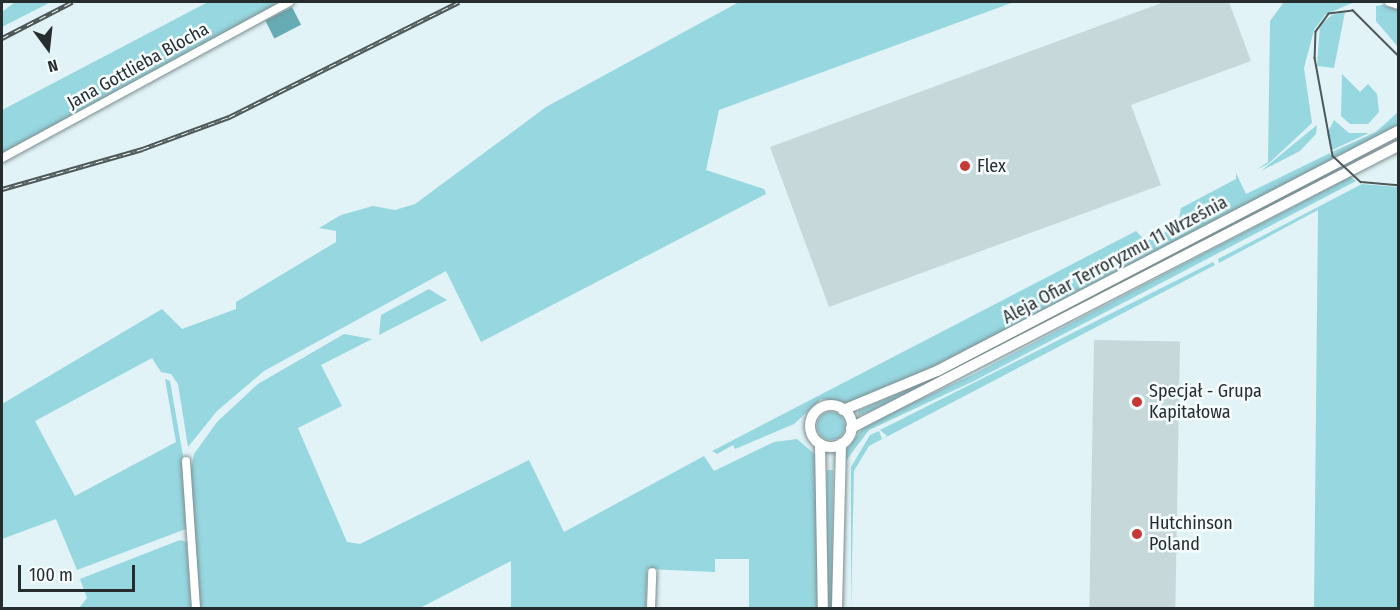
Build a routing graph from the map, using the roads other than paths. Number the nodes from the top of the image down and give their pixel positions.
1 (290, 2) edge
2 (1398, 131) edge
3 (1398, 146) edge
4 (2, 158) edge
5 (843, 410) junction
6 (851, 428) junction
7 (820, 444) junction
8 (841, 444) junction
9 (186, 461) dead end
10 (652, 572) dead end
11 (195, 609) edge
12 (651, 609) edge
13 (823, 609) edge
14 (837, 609) edge

1 - 4 street, Jana Gottlieba Blocha
2 - 5 street, Aleja Ofiar Terroryzmu 11 Września
3 - 6 street, Aleja Ofiar Terroryzmu 11 Września
5 - 6 street
5 - 7 street
6 - 8 street
7 - 8 street
7 - 13 street
8 - 14 street
9 - 11 street
10 - 12 street

